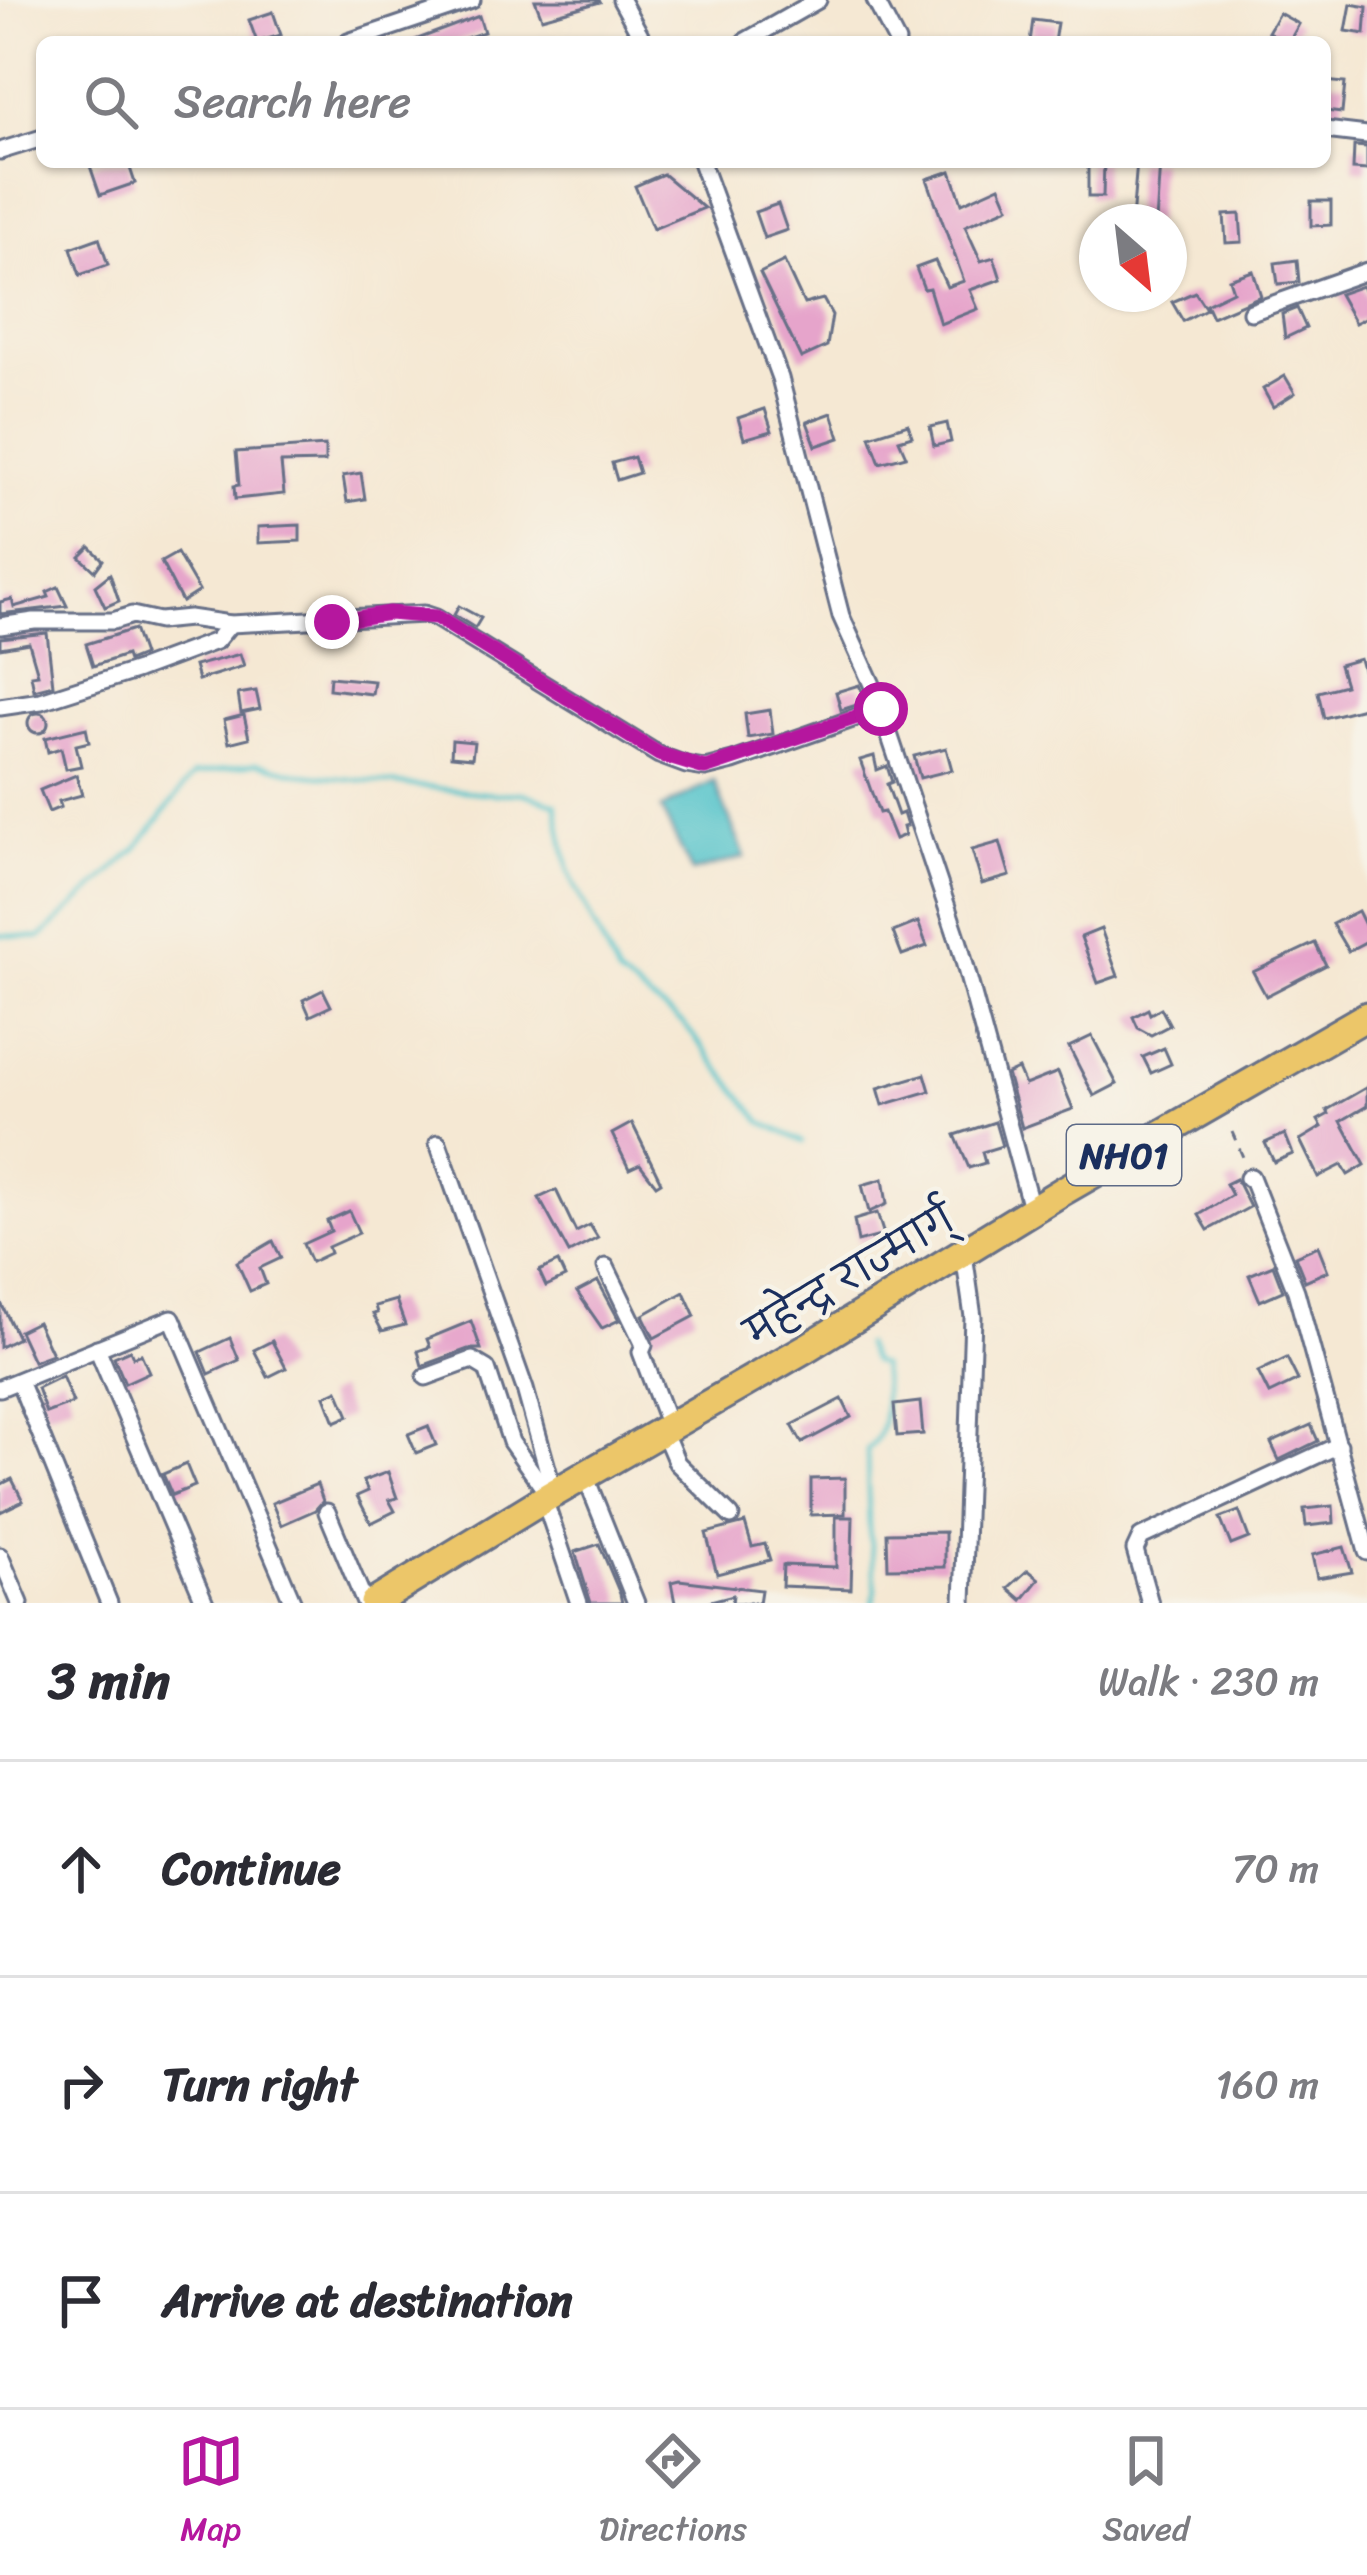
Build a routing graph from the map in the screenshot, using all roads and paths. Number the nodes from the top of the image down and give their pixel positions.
1 (472, 0) edge
2 (621, 0) edge
3 (818, 0) edge
4 (875, 0) edge
5 (366, 36) edge
6 (641, 36) edge
7 (755, 36) edge
8 (895, 36) edge
9 (1331, 131) edge
10 (1367, 135) edge
11 (36, 140) edge
12 (0, 151) edge
13 (703, 168) edge
14 (1367, 271) edge
15 (1251, 312) dead end
16 (230, 624) junction
17 (0, 626) edge
18 (0, 707) edge
19 (881, 709) junction
20 (1367, 1016) edge
21 (1232, 1132) dead end
22 (438, 1143) dead end
23 (1250, 1178) joint
24 (1032, 1211) junction
25 (964, 1254) junction
26 (606, 1268) dead end
27 (98, 1348) junction
28 (426, 1376) dead end
29 (19, 1381) junction
30 (0, 1388) edge
31 (666, 1428) junction
32 (1339, 1445) junction
33 (586, 1478) junction
34 (549, 1496) junction
35 (327, 1512) dead end
36 (731, 1516) dead end
37 (1367, 1552) edge
38 (0, 1556) edge
39 (403, 1595) edge
40 (20, 1603) edge
41 (110, 1603) edge
42 (205, 1603) edge
43 (293, 1603) edge
44 (369, 1603) edge
45 (579, 1603) edge
46 (636, 1603) edge
47 (963, 1603) edge
48 (1150, 1603) edge

1 - 5 street
2 - 6 street
3 - 7 street
4 - 8 street
9 - 10 street
11 - 12 street
13 - 19 street
14 - 15 street
16 - 17 street
16 - 18 street
16 - 19 street
19 - 24 street
20 - 24 highway, महेन्द्र राज्मार्ग् / NH01
21 - 23 path
22 - 34 street
23 - 32 street
24 - 25 highway, महेन्द्र राज्मार्ग् / NH01
25 - 31 highway, महेन्द्र राज्मार्ग् / NH01
25 - 47 street
26 - 31 street
27 - 29 street
27 - 42 street
27 - 43 street
28 - 34 street
29 - 30 street
29 - 41 street
31 - 33 highway, महेन्द्र राज्मार्ग् / NH01
31 - 36 street
32 - 37 street
32 - 48 street
33 - 34 highway, महेन्द्र राज्मार्ग् / NH01
33 - 46 street
34 - 39 highway, महेन्द्र राज्मार्ग् / NH01
34 - 45 street
35 - 44 street
38 - 40 street
39 - 44 highway, महेन्द्र राज्मार्ग् / NH01

